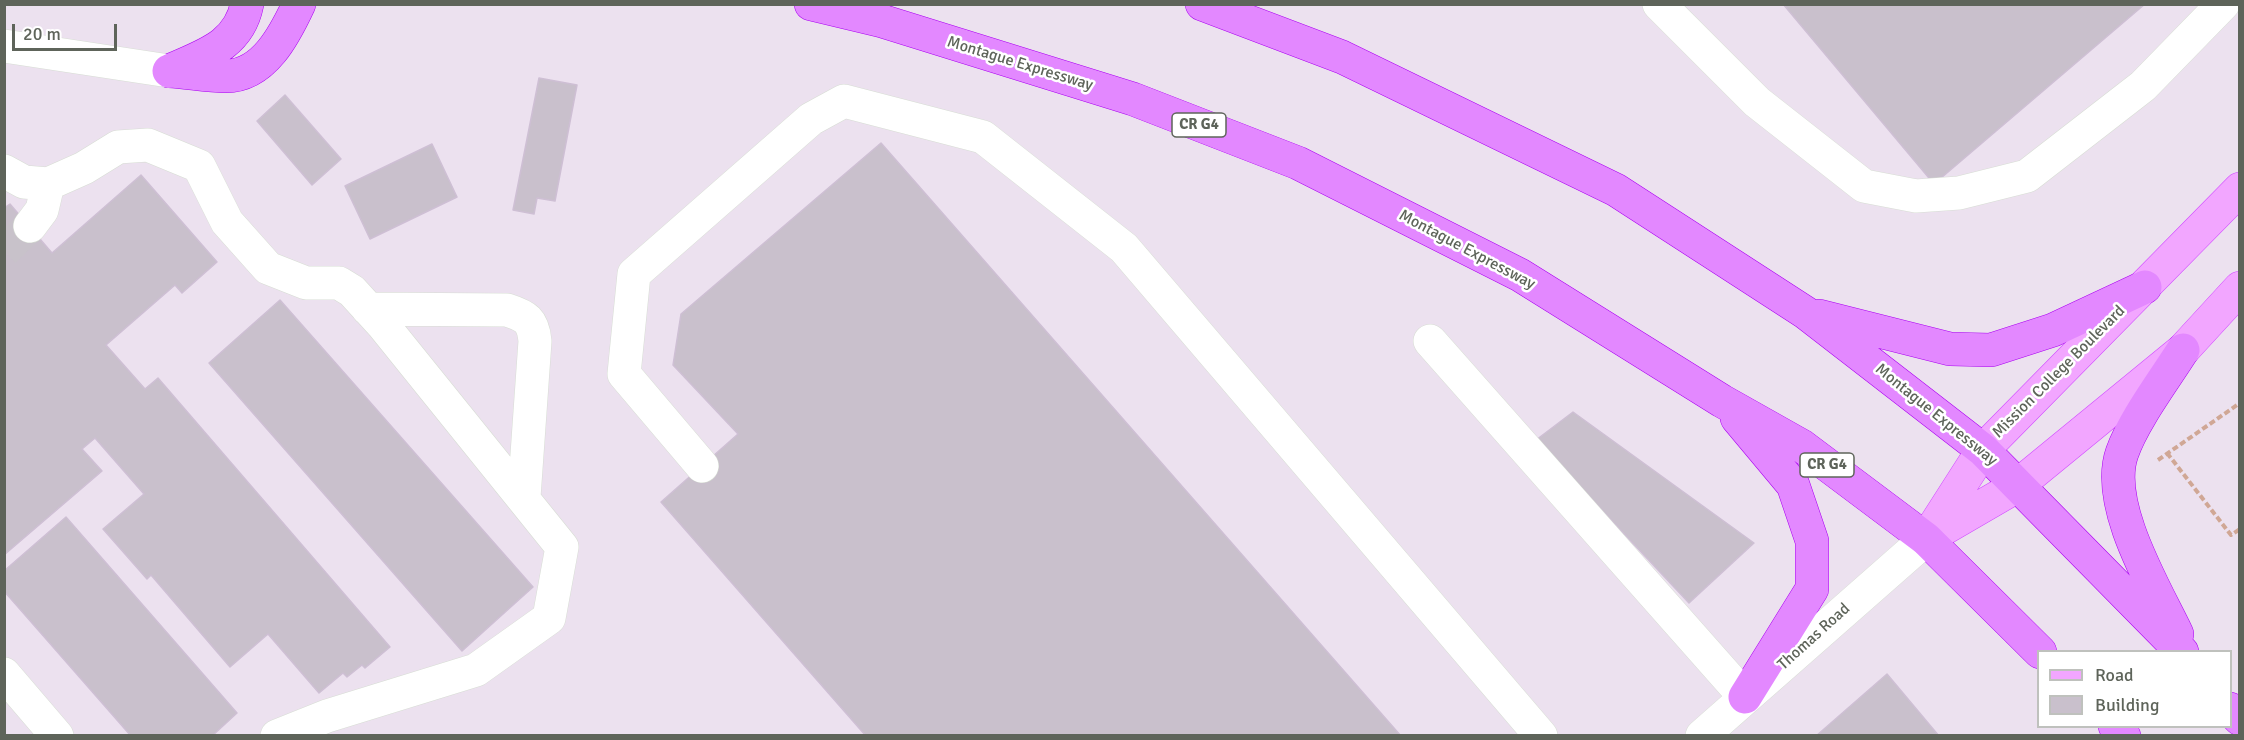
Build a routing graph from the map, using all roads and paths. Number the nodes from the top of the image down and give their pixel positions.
1 (248, 4) edge
2 (299, 4) edge
3 (811, 4) edge
4 (1202, 4) edge
5 (1659, 4) edge
6 (2223, 4) edge
7 (4, 46) edge
8 (170, 70) junction
9 (4, 171) edge
10 (48, 184) junction
11 (2240, 189) edge
12 (30, 226) tunnel mouth
13 (2145, 287) junction
14 (2240, 288) edge
15 (368, 309) junction
16 (1806, 313) junction
17 (1430, 341) dead end
18 (2183, 350) junction
19 (1722, 401) junction
20 (2240, 403) edge
21 (1983, 450) junction
22 (2167, 453) junction
23 (2157, 460) dead end
24 (702, 466) dead end
25 (2017, 486) junction
26 (524, 497) junction
27 (2240, 529) edge
28 (1926, 539) junction
29 (2039, 650) edge
30 (2183, 650) edge
31 (2184, 650) edge
32 (4, 675) edge
33 (1745, 697) junction
34 (57, 735) edge
35 (277, 735) edge
36 (1541, 735) edge
37 (1702, 735) edge

1 - 8 highway
2 - 8 highway
3 - 19 highway, Montague Expressway / CR G4
4 - 16 highway, Montague Expressway
5 - 6 street
7 - 8 street
9 - 10 street
10 - 12 street
10 - 15 street
11 - 13 main road, Mission College Boulevard
13 - 16 highway
13 - 21 main road, Mission College Boulevard
14 - 18 main road
15 - 26 street
15 - 26 street
16 - 21 highway, Montague Expressway
17 - 33 street
18 - 25 main road
18 - 31 highway
19 - 28 highway, Montague Expressway / CR G4
19 - 33 highway
20 - 22 path
21 - 25 highway, Montague Expressway
21 - 28 main road, Mission College Boulevard
22 - 23 path
22 - 27 path
24 - 36 street
25 - 28 main road
25 - 30 highway, Montague Expressway
26 - 35 street
28 - 29 highway, Montague Expressway / CR G4
28 - 33 street, Thomas Road
32 - 34 street
33 - 37 street, Thomas Road

